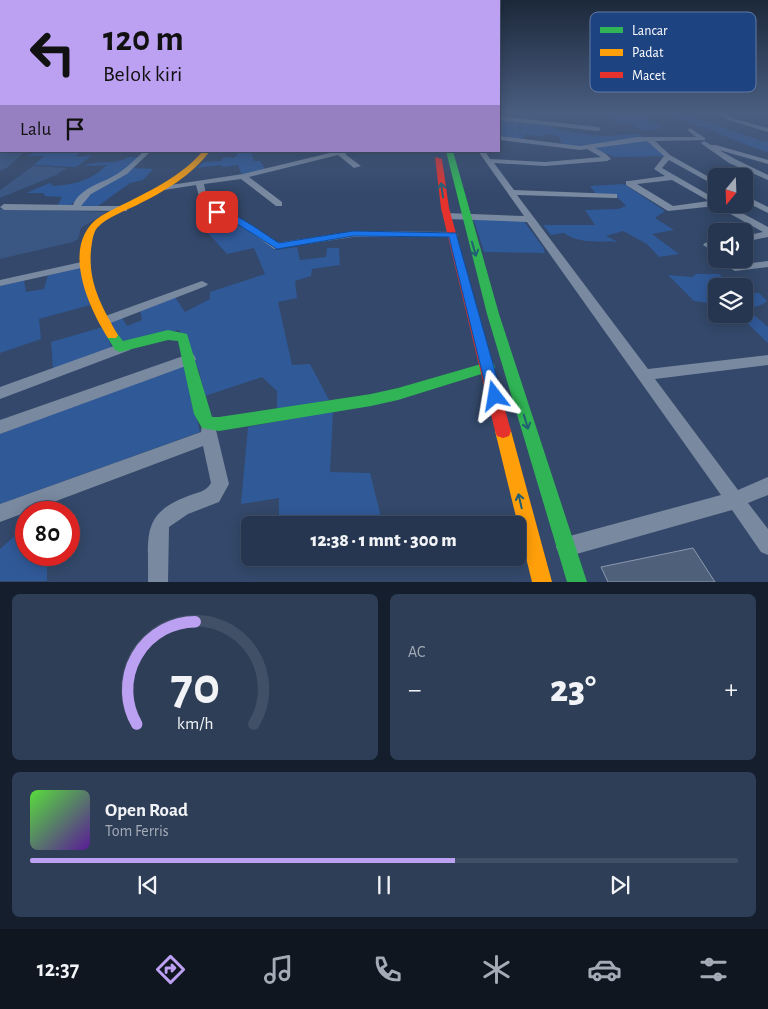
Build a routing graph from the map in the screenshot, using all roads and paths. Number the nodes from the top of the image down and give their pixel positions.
1 (517, 140) edge
2 (630, 140) edge
3 (650, 140) edge
4 (654, 140) edge
5 (701, 142) junction
6 (588, 147) junction
7 (147, 152) edge
8 (206, 152) edge
9 (345, 152) edge
10 (438, 152) edge
11 (449, 152) edge
12 (485, 156) edge
13 (668, 156) junction
14 (768, 162) edge
15 (357, 166) dead end
16 (244, 176) junction
17 (671, 178) junction
18 (768, 178) edge
19 (708, 179) edge
20 (200, 184) junction
21 (164, 188) junction
22 (511, 192) junction
23 (614, 196) dead end
24 (708, 198) edge
25 (753, 202) edge
26 (279, 204) dead end
27 (708, 204) edge
28 (4, 207) dead end
29 (76, 208) junction
30 (124, 209) junction
31 (768, 210) edge
32 (736, 213) edge
33 (448, 216) junction
34 (464, 217) junction
35 (532, 219) junction
36 (766, 229) edge
37 (453, 235) junction
38 (753, 235) edge
39 (86, 264) junction
40 (768, 264) edge
41 (753, 266) edge
42 (0, 283) edge
43 (202, 284) dead end
44 (104, 321) junction
45 (125, 347) junction
46 (189, 359) junction
47 (768, 360) edge
48 (488, 368) junction
49 (644, 375) junction
50 (0, 393) edge
51 (0, 427) edge
52 (208, 430) junction
53 (768, 486) edge
54 (735, 500) junction
55 (0, 513) edge
56 (768, 545) edge
57 (566, 548) junction
58 (534, 553) junction
59 (158, 582) edge
60 (542, 582) edge
61 (577, 582) edge

1 - 6 street
2 - 6 street
3 - 13 street
4 - 5 street
5 - 14 street
5 - 18 street
6 - 12 street
7 - 29 street
8 - 21 main road
9 - 15 street
9 - 16 street
33 -> 10 main road
11 - 34 main road
12 - 22 street
13 - 17 street
13 - 19 street
16 - 20 street
16 - 26 street
17 - 24 street
17 - 27 street
20 - 21 street
20 - 37 street
21 - 30 main road
22 - 23 street
22 - 35 street
25 - 31 street
28 - 29 street
29 - 30 street
30 - 39 main road
32 - 36 street
33 - 34 street
33 - 37 main road
34 - 35 street
34 -> 57 main road
35 - 49 street
36 - 38 street
37 - 48 main road
39 - 42 street
39 - 44 main road
40 - 41 street
43 - 44 street
44 - 45 main road
45 - 46 main road
45 - 50 street
46 - 51 street
46 - 52 main road
47 - 49 street
48 - 52 main road
58 -> 48 main road
49 - 54 street
52 - 55 street
52 - 59 street
53 - 54 street
54 - 56 street
54 - 57 street
57 - 58 street
57 - 61 main road
58 - 60 main road

